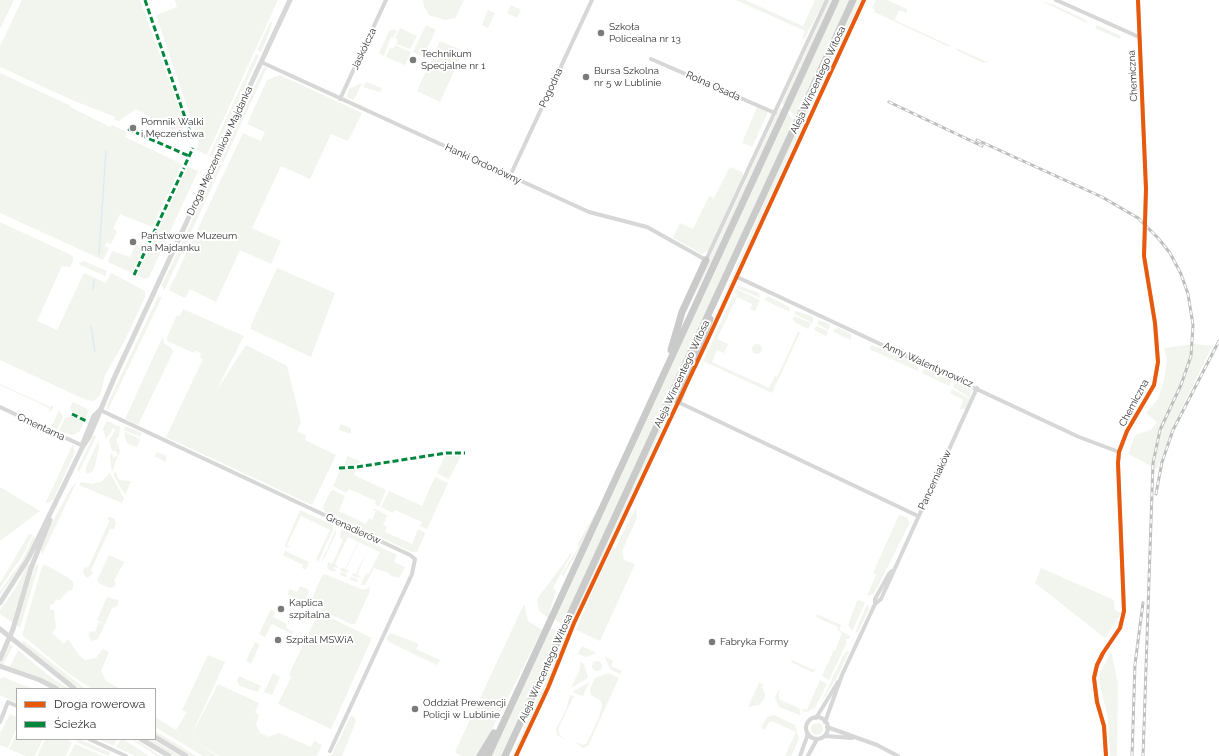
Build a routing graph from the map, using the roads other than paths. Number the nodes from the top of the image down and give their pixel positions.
1 (290, 0) edge
2 (386, 0) edge
3 (592, 0) edge
4 (827, 0) edge
5 (836, 0) edge
6 (853, 0) edge
7 (864, 0) edge
8 (1056, 0) edge
9 (1138, 0) edge
10 (1139, 37) junction
11 (652, 59) dead end
12 (261, 62) junction
13 (340, 98) junction
14 (774, 113) junction
15 (510, 176) junction
16 (706, 260) junction
17 (737, 277) junction
18 (717, 296) junction
19 (667, 368) junction
20 (978, 388) junction
21 (678, 402) junction
22 (0, 408) edge
23 (100, 410) junction
24 (85, 437) junction
25 (73, 442) junction
26 (83, 446) junction
27 (1119, 452) junction
28 (625, 458) junction
29 (602, 498) dead end
30 (58, 500) junction
31 (918, 516) junction
32 (0, 603) edge
33 (571, 621) junction
34 (0, 629) edge
35 (10, 637) junction
36 (0, 659) edge
37 (0, 666) edge
38 (842, 675) junction
39 (521, 684) junction
40 (55, 688) edge
41 (74, 688) edge
42 (534, 693) junction
43 (16, 706) edge
44 (816, 718) junction
45 (0, 722) edge
46 (825, 722) junction
47 (828, 727) junction
48 (808, 734) junction
49 (825, 736) junction
50 (156, 738) edge
51 (858, 738) junction
52 (817, 739) junction
53 (90, 740) edge
54 (143, 740) edge
55 (330, 751) dead end
56 (126, 756) edge
57 (169, 756) edge
58 (186, 756) edge
59 (480, 756) edge
60 (488, 756) edge
61 (505, 756) edge
62 (510, 756) edge
63 (516, 756) edge
64 (800, 756) edge
65 (808, 756) edge
66 (898, 756) edge
67 (1106, 756) edge

1 - 12 street, Droga Męczenników Majdanka
2 - 13 street, Jaskółcza
3 - 15 street, Pogodna
4 - 14 street
5 - 19 main road, Aleja Wincentego Witosa
6 - 18 main road, Aleja Wincentego Witosa
7 - 17 street, Aleja Wincentego Witosa
8 - 10 street
9 - 10 street, Chemiczna
10 - 27 street, Chemiczna
11 - 14 street, Rolna Osada
12 - 13 street, Hanki Ordonówny
12 - 23 street, Droga Męczenników Majdanka
13 - 15 street, Hanki Ordonówny
14 - 16 street
15 - 16 street, Hanki Ordonówny
16 - 19 main road
17 - 20 street, Anny Walentynowicz
17 - 21 street, Aleja Wincentego Witosa
18 - 21 main road
18 - 33 main road, Aleja Wincentego Witosa
19 - 28 main road, Aleja Wincentego Witosa
20 - 27 street, Anny Walentynowicz
20 - 31 street, Pancerniaków
21 - 31 street
21 - 33 street, Aleja Wincentego Witosa
22 - 25 street, Cmentarna
23 - 24 street, Droga Męczenników Majdanka
23 - 26 street, Droga Męczenników Majdanka
23 - 55 street, Grenadierów
24 - 25 street
24 - 26 street, Droga Męczenników Majdanka
25 - 26 street, Cmentarna
26 - 30 street, Droga Męczenników Majdanka
27 - 67 street, Chemiczna
28 - 29 main road
28 - 39 main road, Aleja Wincentego Witosa
30 - 32 street, Droga Męczenników Majdanka
30 - 35 street, Droga Męczenników Majdanka
31 - 38 street, Pancerniaków
33 - 42 main road, Aleja Wincentego Witosa
33 - 63 street, Aleja Wincentego Witosa
34 - 35 street
35 - 36 street, Droga Męczenników Majdanka
35 - 41 street
37 - 40 street
38 - 44 street, Pancerniaków
38 - 46 street, Pancerniaków
39 - 59 main road
39 - 60 main road, Aleja Wincentego Witosa
42 - 61 main road, Aleja Wincentego Witosa
42 - 62 main road
43 - 45 street
44 - 46 street
44 - 48 street
46 - 47 street
47 - 49 street
47 - 51 street
48 - 52 street
48 - 64 street
49 - 51 street
49 - 52 street
50 - 58 street
51 - 66 street
52 - 65 street
53 - 56 street
54 - 57 street

